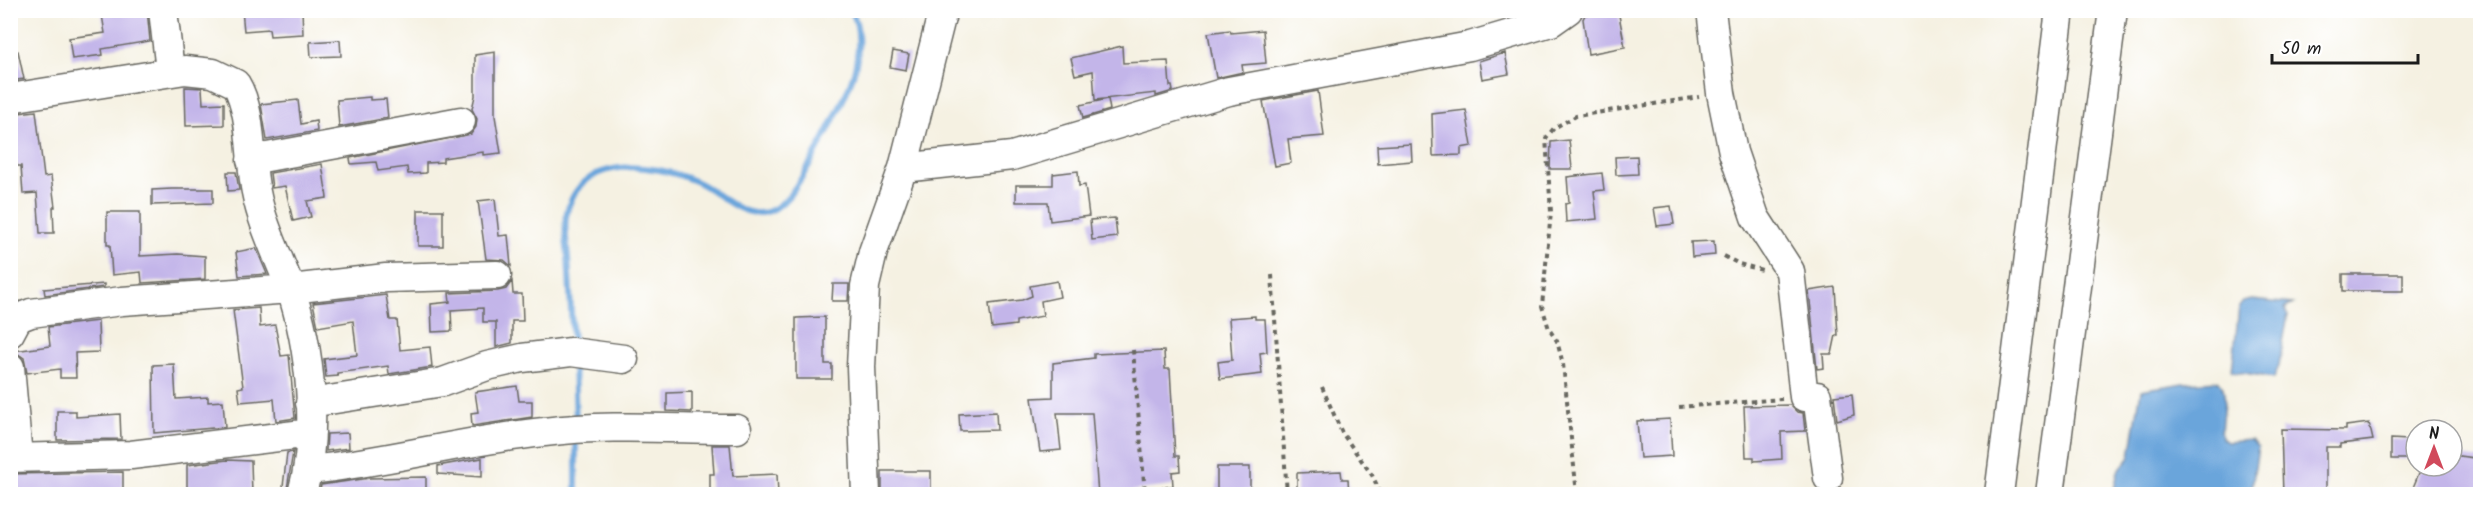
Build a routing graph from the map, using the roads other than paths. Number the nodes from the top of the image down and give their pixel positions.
1 (162, 10) edge
2 (942, 10) edge
3 (1568, 10) edge
4 (1711, 10) edge
5 (2060, 10) edge
6 (2113, 10) edge
7 (170, 71) junction
8 (10, 98) edge
9 (461, 121) dead end
10 (251, 160) junction
11 (903, 168) junction
12 (497, 275) dead end
13 (291, 289) junction
14 (10, 333) edge
15 (624, 359) dead end
16 (10, 367) edge
17 (310, 403) junction
18 (737, 429) dead end
19 (311, 433) junction
20 (14, 458) edge
21 (1828, 478) dead end
22 (305, 482) edge
23 (866, 495) edge
24 (1999, 495) edge
25 (2049, 495) edge

1 - 7 street
2 - 11 street
3 - 11 street
4 - 21 street
5 - 24 street
6 - 25 street
7 - 8 street
7 - 10 street
9 - 10 street
10 - 13 street
11 - 23 street
12 - 13 street
13 - 14 street
13 - 17 street
15 - 17 street
16 - 20 street
17 - 19 street
18 - 22 street
19 - 20 street
19 - 22 street

